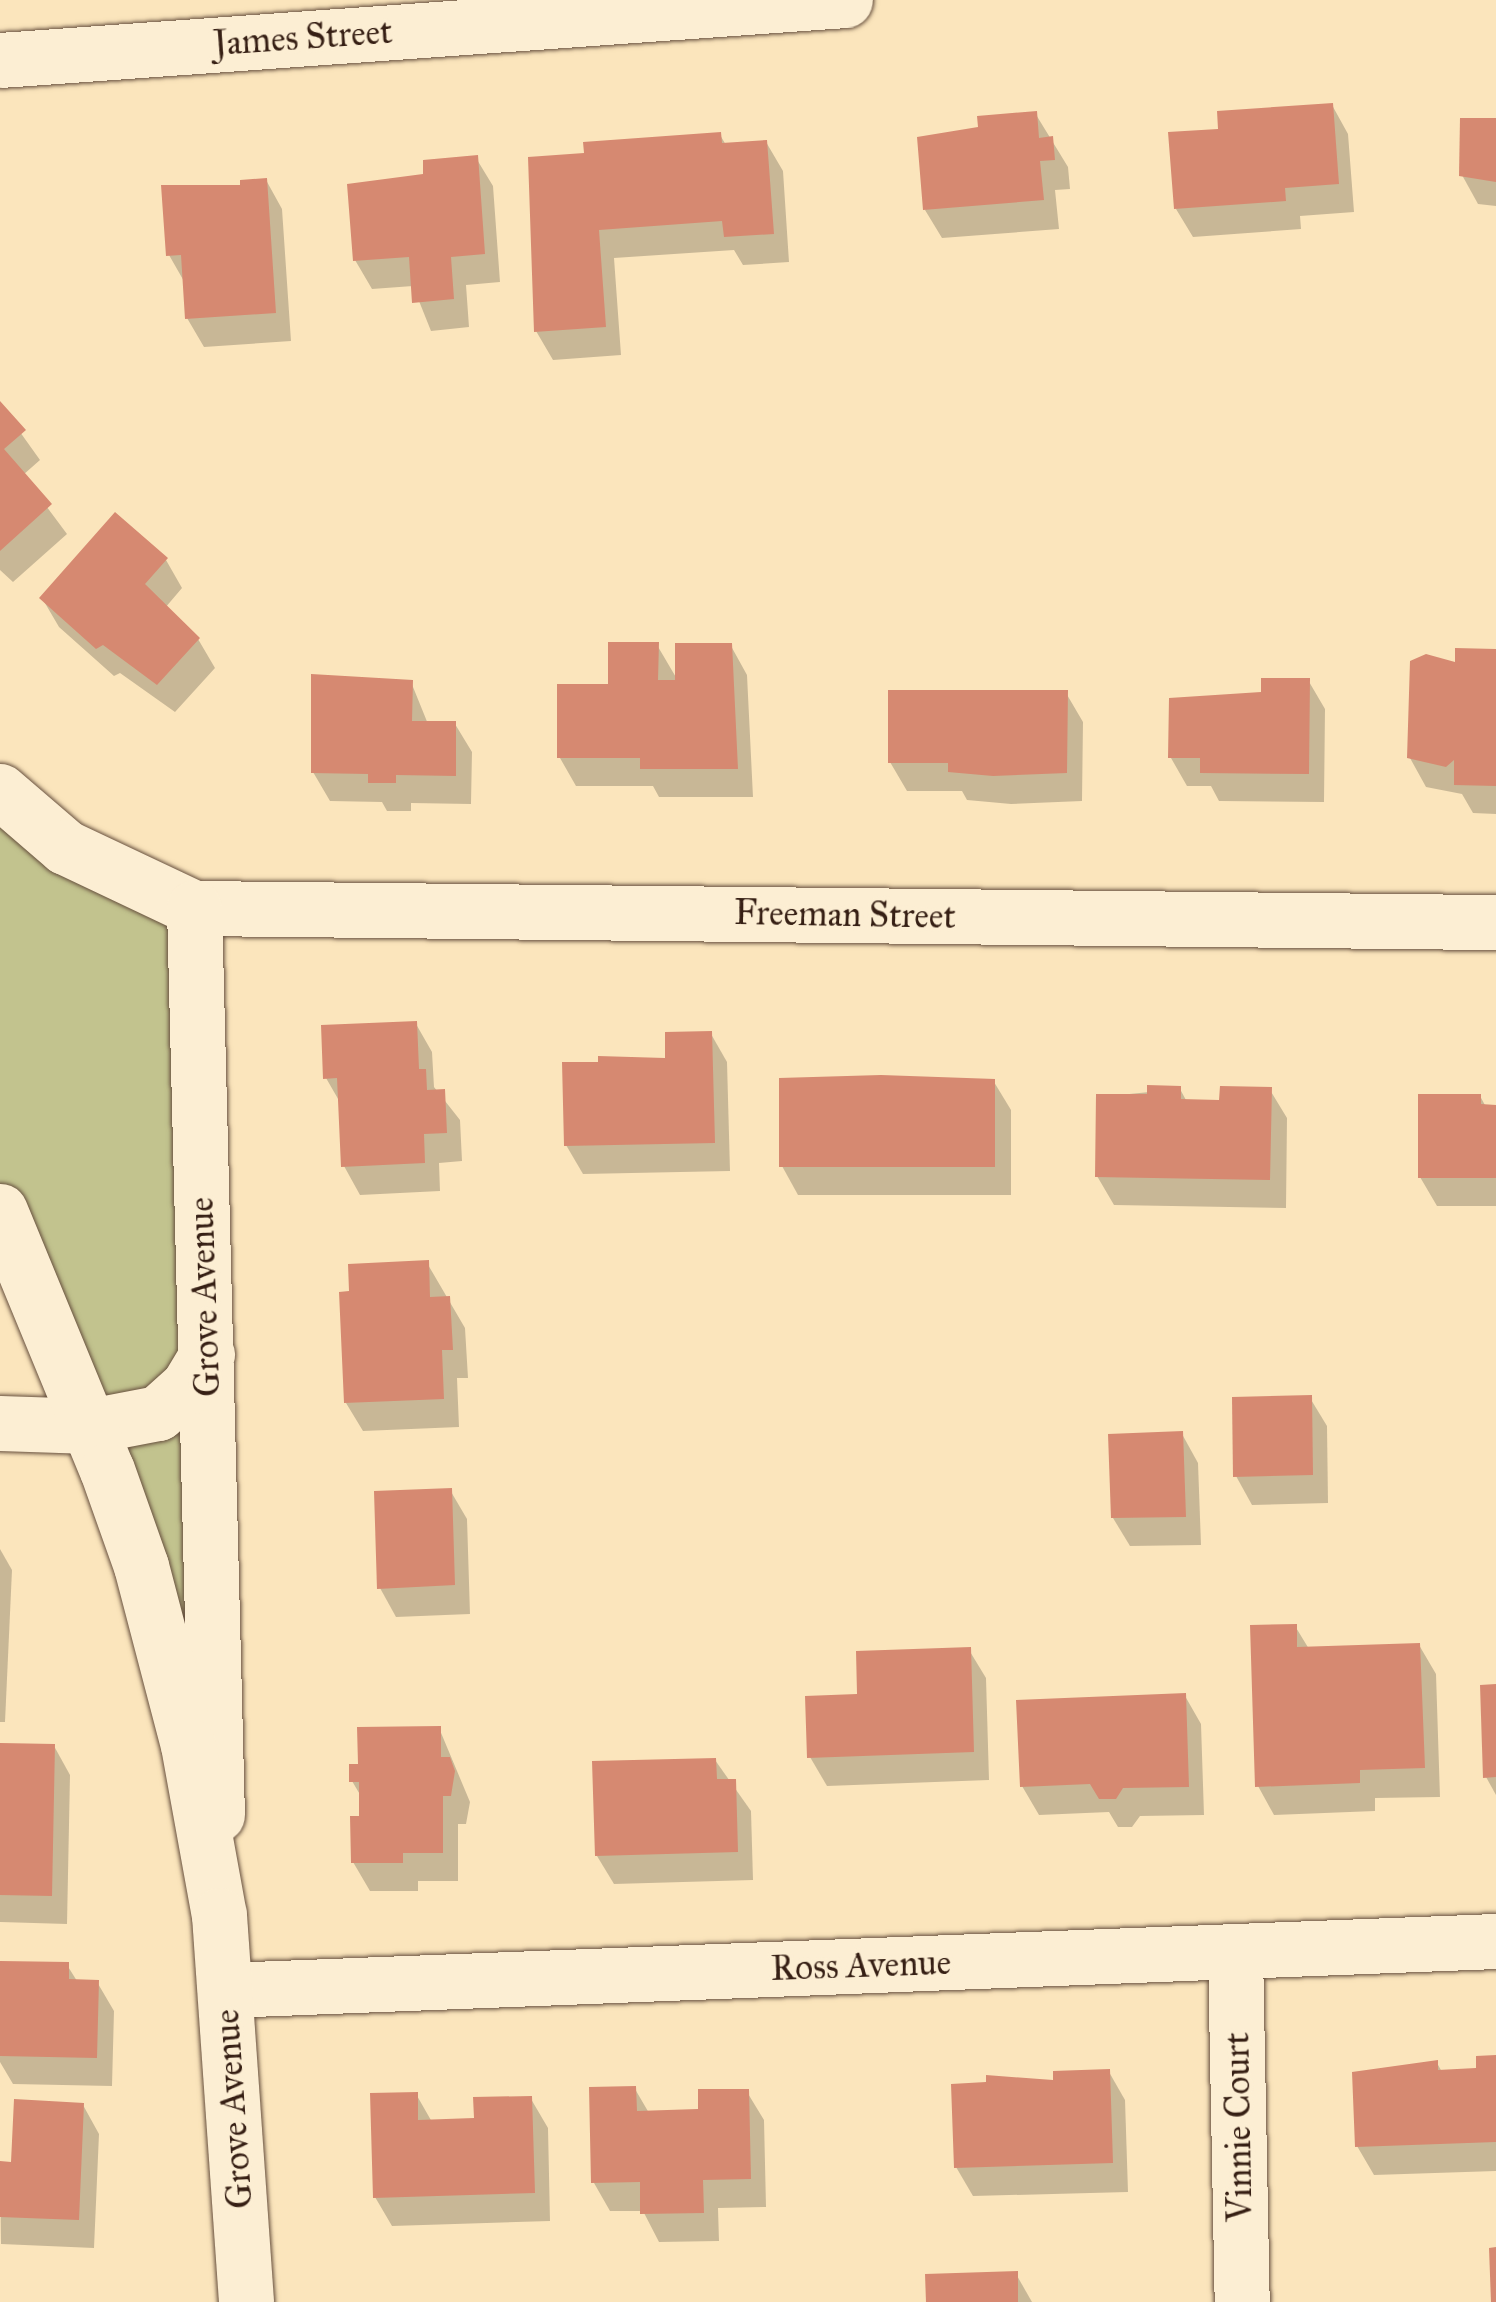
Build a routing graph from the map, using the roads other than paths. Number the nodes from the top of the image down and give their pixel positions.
1 (845, 0) edge
2 (0, 60) edge
3 (0, 791) edge
4 (194, 908) junction
5 (1496, 922) edge
6 (0, 1211) edge
7 (207, 1354) junction
8 (0, 1423) edge
9 (90, 1426) junction
10 (219, 1915) junction
11 (1496, 1942) edge
12 (1235, 1952) junction
13 (226, 1990) junction
14 (246, 2302) edge
15 (1242, 2302) edge

1 - 2 street, James Street
3 - 4 street
4 - 5 street, Freeman Street
4 - 7 street, Grove Avenue
6 - 9 street, Grove Avenue
7 - 9 street
7 - 10 street, Grove Avenue
8 - 9 street
9 - 10 street, Grove Avenue
10 - 13 street, Grove Avenue
11 - 12 street, Ross Avenue
12 - 13 street, Ross Avenue
12 - 15 street, Vinnie Court
13 - 14 street, Grove Avenue

